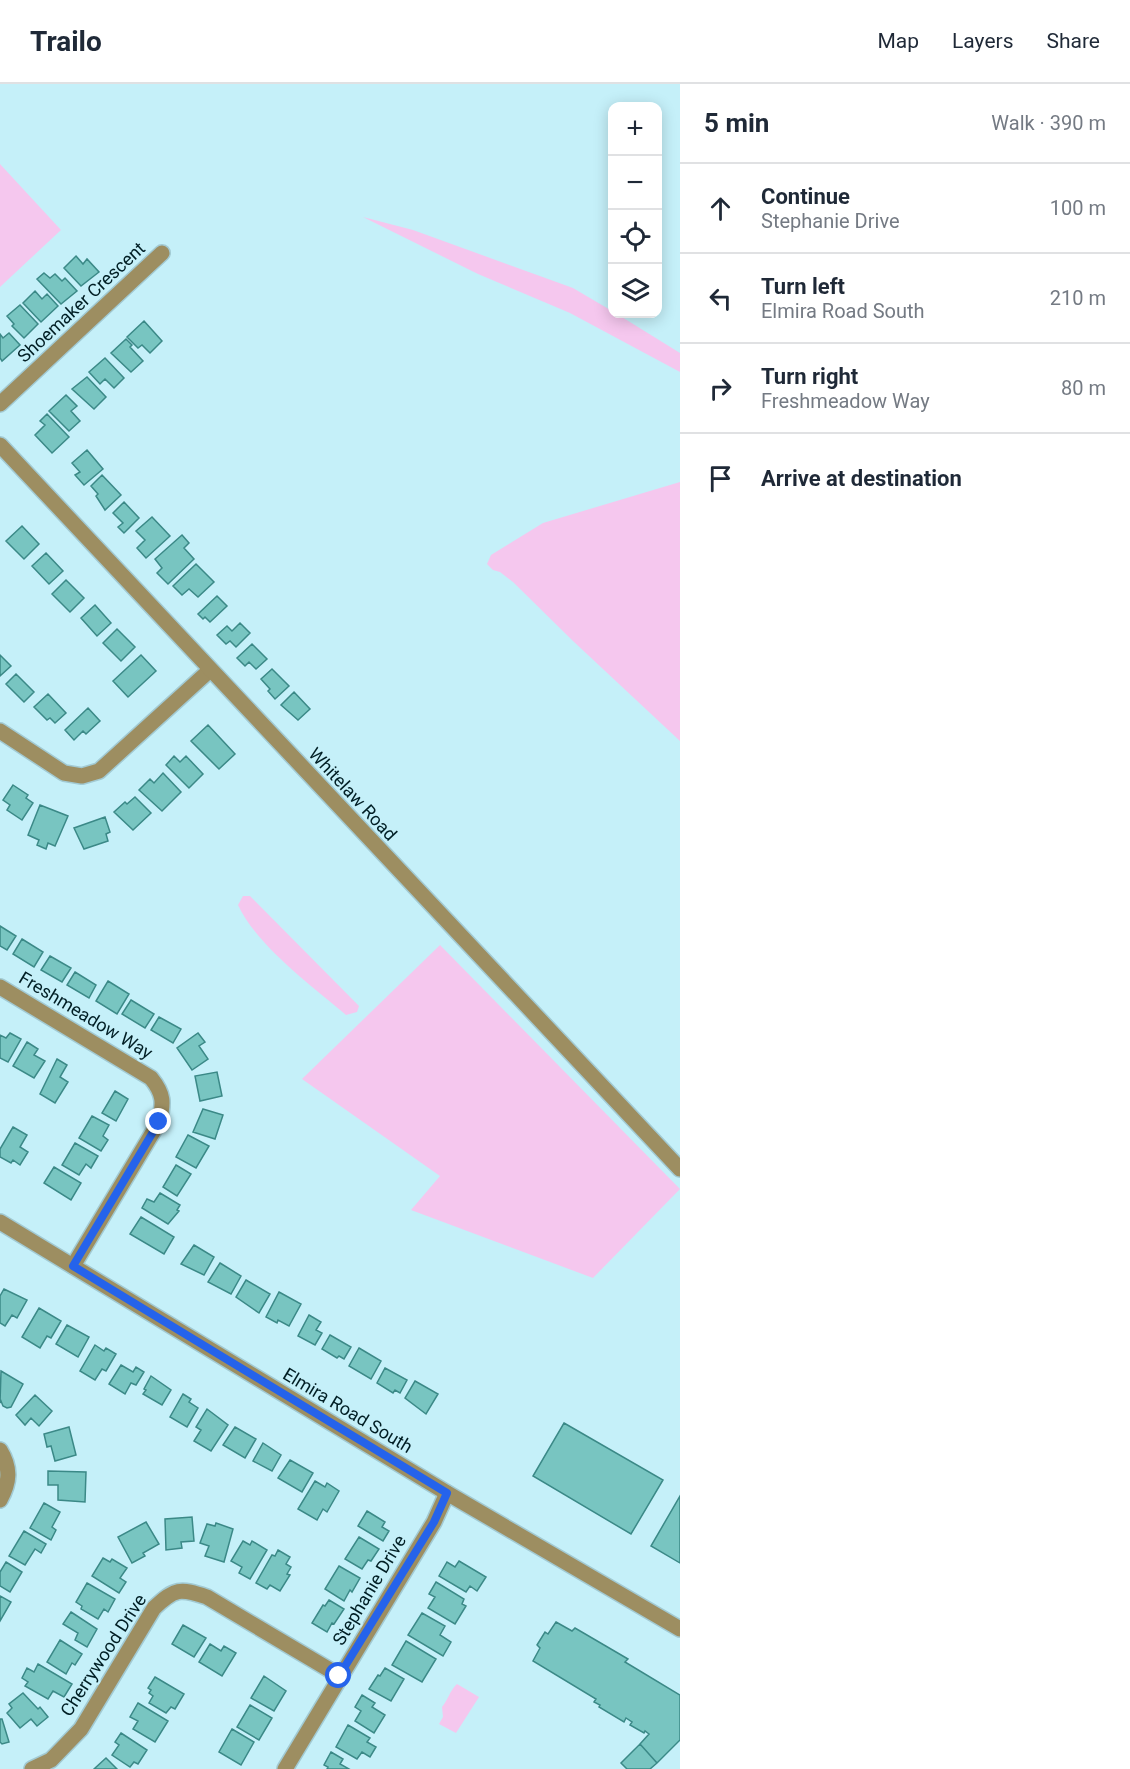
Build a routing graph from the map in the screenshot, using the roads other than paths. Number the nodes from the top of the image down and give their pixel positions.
1 (162, 253) dead end
2 (0, 404) edge
3 (0, 445) edge
4 (210, 670) junction
5 (0, 730) edge
6 (0, 987) edge
7 (680, 1169) edge
8 (0, 1222) edge
9 (73, 1266) junction
10 (0, 1450) edge
11 (447, 1493) junction
12 (0, 1500) edge
13 (680, 1628) edge
14 (339, 1676) junction
15 (32, 1769) edge
16 (285, 1769) edge

1 - 2 street, Shoemaker Crescent
3 - 4 street, Whitelaw Road
4 - 5 street
4 - 7 street, Whitelaw Road
6 - 9 street, Freshmeadow Way
8 - 9 street, Elmira Road South
9 - 11 street, Elmira Road South
10 - 12 street
11 - 13 street, Elmira Road South
11 - 14 street, Stephanie Drive
14 - 15 street, Cherrywood Drive
14 - 16 street, Stephanie Drive

